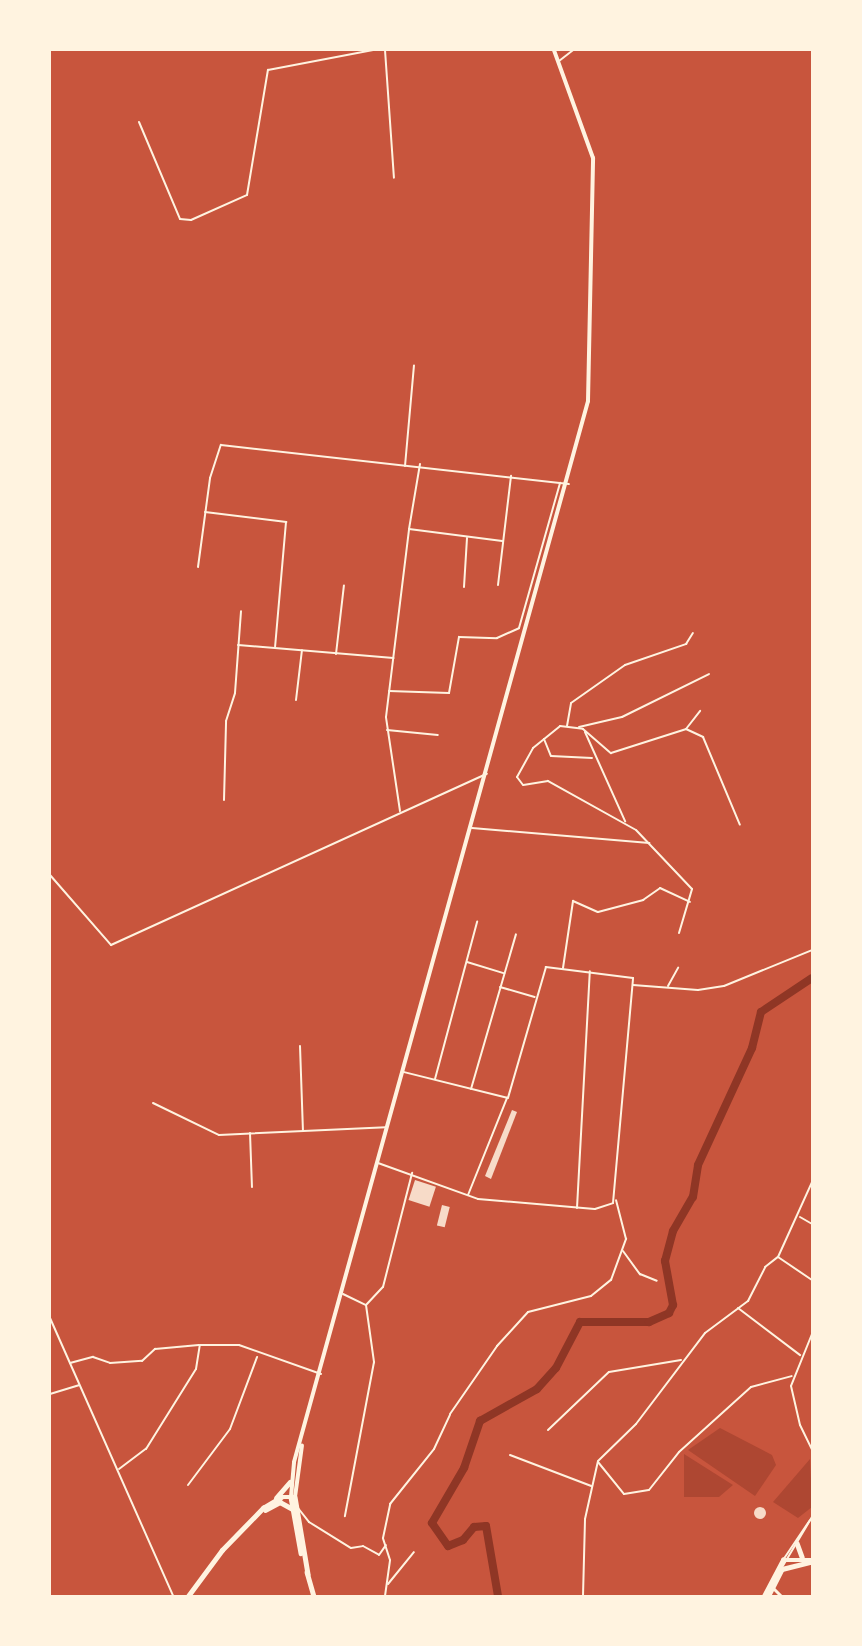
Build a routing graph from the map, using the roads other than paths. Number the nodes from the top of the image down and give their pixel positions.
1 (292, 50) edge
2 (313, 50) edge
3 (373, 50) edge
4 (385, 50) edge
5 (554, 50) edge
6 (573, 50) edge
7 (558, 62) junction
8 (139, 122) dead end
9 (394, 178) dead end
10 (414, 365) dead end
11 (420, 463) junction
12 (405, 466) junction
13 (511, 476) junction
14 (560, 483) junction
15 (568, 484) junction
16 (205, 512) junction
17 (409, 529) junction
18 (467, 538) junction
19 (502, 541) junction
20 (198, 567) dead end
21 (344, 585) dead end
22 (498, 585) dead end
23 (464, 587) dead end
24 (241, 611) dead end
25 (693, 633) dead end
26 (238, 645) junction
27 (275, 647) junction
28 (302, 650) junction
29 (336, 654) junction
30 (393, 658) junction
31 (709, 674) dead end
32 (389, 691) junction
33 (297, 700) dead end
34 (700, 711) dead end
35 (567, 726) junction
36 (579, 727) junction
37 (583, 729) junction
38 (686, 729) junction
39 (387, 730) junction
40 (438, 735) dead end
41 (544, 739) junction
42 (594, 759) junction
43 (487, 774) junction
44 (224, 800) dead end
45 (400, 811) junction
46 (626, 821) junction
47 (741, 825) dead end
48 (472, 828) junction
49 (650, 843) junction
50 (50, 875) edge
51 (690, 902) junction
52 (477, 922) dead end
53 (680, 933) dead end
54 (516, 934) dead end
55 (813, 950) edge
56 (467, 962) junction
57 (563, 968) junction
58 (678, 968) dead end
59 (590, 971) junction
60 (504, 973) junction
61 (633, 985) junction
62 (668, 986) junction
63 (500, 987) junction
64 (536, 997) junction
65 (300, 1046) dead end
66 (404, 1072) junction
67 (435, 1079) junction
68 (471, 1089) junction
69 (508, 1098) junction
70 (153, 1103) dead end
71 (389, 1127) junction
72 (303, 1131) junction
73 (250, 1133) junction
74 (378, 1163) junction
75 (412, 1173) junction
76 (813, 1182) edge
77 (252, 1187) dead end
78 (468, 1195) junction
79 (616, 1200) junction
80 (577, 1208) junction
81 (800, 1217) junction
82 (813, 1224) edge
83 (622, 1251) junction
84 (778, 1257) junction
85 (813, 1280) edge
86 (657, 1281) dead end
87 (343, 1294) junction
88 (366, 1305) junction
89 (738, 1308) junction
90 (50, 1318) edge
91 (813, 1334) edge
92 (201, 1345) junction
93 (800, 1355) junction
94 (257, 1356) junction
95 (681, 1360) junction
96 (70, 1363) junction
97 (321, 1374) junction
98 (792, 1376) junction
99 (79, 1385) junction
100 (50, 1394) edge
101 (307, 1420) junction
102 (548, 1430) dead end
103 (813, 1450) edge
104 (510, 1455) dead end
105 (598, 1461) junction
106 (119, 1469) junction
107 (290, 1482) junction
108 (188, 1485) dead end
109 (591, 1486) junction
110 (293, 1497) junction
111 (278, 1500) junction
112 (293, 1507) junction
113 (345, 1516) dead end
114 (813, 1517) edge
115 (797, 1543) junction
116 (386, 1545) junction
117 (414, 1552) dead end
118 (802, 1557) junction
119 (785, 1559) junction
120 (813, 1561) edge
121 (780, 1571) junction
122 (386, 1586) junction
123 (768, 1591) edge
124 (173, 1596) edge
125 (188, 1596) edge
126 (314, 1596) edge
127 (385, 1596) edge
128 (583, 1596) edge
129 (781, 1596) edge

1 - 2 street
3 - 8 street
4 - 9 street
5 - 7 main road
6 - 7 street
7 - 15 main road
10 - 12 street
11 - 12 street
11 - 13 street
11 - 17 street
12 - 16 street
13 - 14 street
13 - 19 street
14 - 15 street
14 - 32 street
15 - 43 main road
16 - 20 street
16 - 27 street
17 - 18 street
17 - 30 street
18 - 19 street
18 - 23 street
19 - 22 street
21 - 29 street
24 - 26 street
25 - 35 street
26 - 27 street
26 - 44 street
27 - 28 street
28 - 29 street
28 - 33 street
29 - 30 street
30 - 32 street
31 - 36 street
32 - 39 street
34 - 38 street
35 - 36 street
35 - 41 street
36 - 37 street
37 - 38 street
37 - 42 street
38 - 47 street
39 - 40 street
39 - 45 street
41 - 42 street
41 - 46 street
42 - 46 street
43 - 45 street
43 - 48 main road
45 - 50 street
46 - 49 street
48 - 49 street
48 - 66 main road
49 - 51 street
51 - 53 street
51 - 57 street
52 - 56 street
54 - 60 street
55 - 62 street
56 - 60 street
56 - 67 street
57 - 59 street
57 - 64 street
58 - 62 street
59 - 61 street
59 - 80 street
60 - 63 street
61 - 62 street
61 - 79 street
63 - 64 street
63 - 68 street
64 - 69 street
65 - 72 street
66 - 67 street
66 - 71 main road
67 - 68 street
68 - 69 street
69 - 78 street
70 - 73 street
71 - 72 street
71 - 74 main road
72 - 73 street
73 - 77 street
74 - 75 street
74 - 87 main road
75 - 78 street
75 - 88 street
76 - 81 street
78 - 80 street
79 - 80 street
79 - 83 street
81 - 82 street
81 - 84 street
83 - 86 street
83 - 116 street
84 - 85 street
84 - 89 street
87 - 88 street
87 - 97 main road
88 - 113 street
89 - 93 street
89 - 95 street
90 - 96 street
91 - 93 street
92 - 94 street
92 - 96 street
92 - 106 street
93 - 98 street
94 - 97 street
94 - 108 street
95 - 102 street
95 - 105 street
96 - 99 street
97 - 101 main road
98 - 103 street
98 - 105 street
99 - 100 street
99 - 106 street
101 - 107 main road
101 - 110 main road
104 - 109 street
105 - 109 street
106 - 124 street
107 - 110 main road
107 - 111 highway
109 - 128 street
110 - 111 highway
110 - 112 highway
111 - 112 highway
111 - 125 highway
112 - 116 street
112 - 126 highway
114 - 115 street
114 - 119 street
115 - 118 highway
115 - 119 street
116 - 122 street
117 - 122 street
118 - 119 highway
118 - 120 highway
119 - 121 street
119 - 123 highway
120 - 121 highway
121 - 123 highway
122 - 127 street
123 - 129 street

